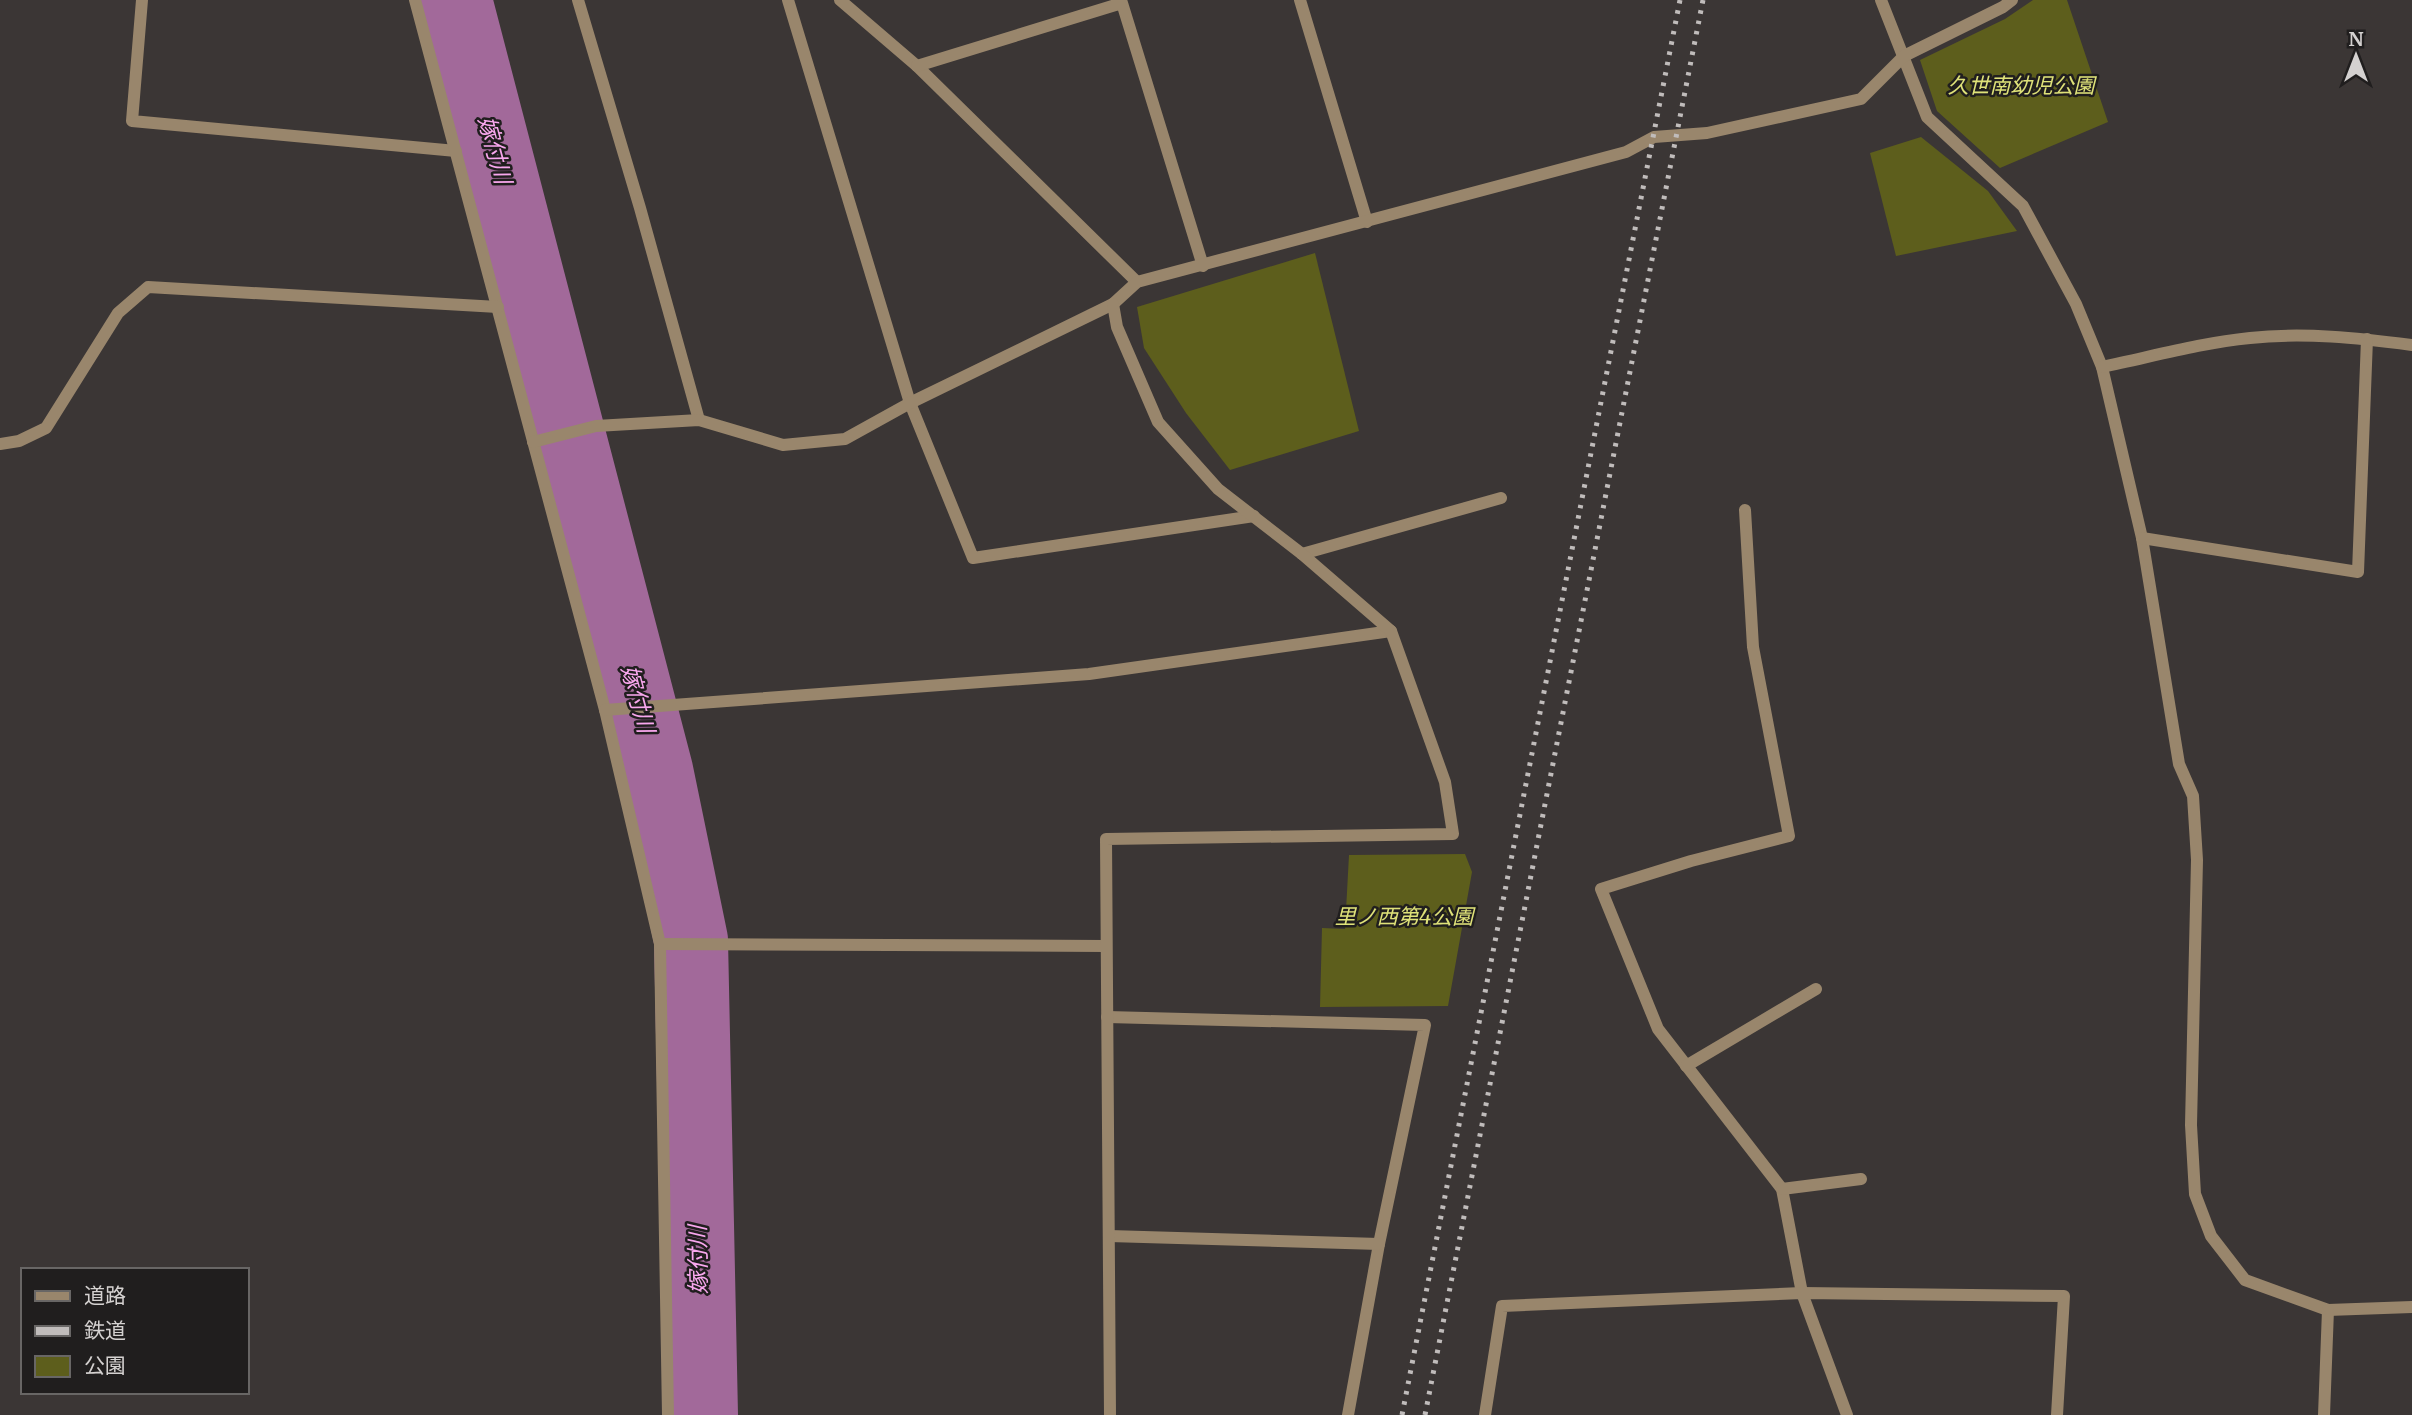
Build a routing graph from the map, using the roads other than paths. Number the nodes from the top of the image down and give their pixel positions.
1 (142, 0) edge
2 (415, 0) edge
3 (578, 0) edge
4 (789, 0) edge
5 (839, 0) edge
6 (1300, 0) edge
7 (1881, 0) edge
8 (2012, 0) edge
9 (1904, 56) junction
10 (917, 66) junction
11 (456, 151) junction
12 (1367, 222) junction
13 (1203, 266) junction
14 (1138, 282) junction
15 (1113, 304) junction
16 (498, 307) junction
17 (2367, 339) junction
18 (2412, 345) edge
19 (2102, 367) junction
20 (911, 403) junction
21 (699, 420) junction
22 (533, 442) junction
23 (0, 444) edge
24 (1501, 498) dead end
25 (1745, 509) dead end
26 (1254, 516) junction
27 (2142, 538) junction
28 (1302, 554) junction
29 (1391, 631) junction
30 (605, 710) junction
31 (660, 944) junction
32 (1106, 946) junction
33 (1816, 989) dead end
34 (1107, 1017) junction
35 (1686, 1066) junction
36 (1861, 1179) dead end
37 (1782, 1189) junction
38 (1109, 1236) junction
39 (1379, 1244) junction
40 (1802, 1293) junction
41 (2412, 1307) edge
42 (2328, 1310) junction
43 (668, 1415) edge
44 (1110, 1415) edge
45 (1348, 1415) edge
46 (1485, 1415) edge
47 (1847, 1415) edge
48 (2057, 1415) edge
49 (2324, 1415) edge

1 - 11 street
2 - 11 street
3 - 21 street
4 - 20 street
5 - 10 street
6 - 12 street
7 - 9 street
8 - 9 street
9 - 12 street
9 - 19 street
10 - 13 street
10 - 14 street
11 - 16 street
12 - 13 street
13 - 14 street
14 - 15 street
15 - 20 street
15 - 26 street
16 - 22 street
16 - 23 street
17 - 18 street
17 - 19 street
17 - 27 street
19 - 27 street
20 - 21 street
20 - 26 street
21 - 22 street
22 - 30 street
24 - 28 street
25 - 35 street
26 - 28 street
27 - 42 street
28 - 29 street
29 - 30 street
29 - 32 street
30 - 31 street
31 - 32 street
31 - 43 street
32 - 34 street
33 - 35 street
34 - 38 street
34 - 39 street
35 - 37 street
36 - 37 street
37 - 40 street
38 - 39 street
38 - 44 street
39 - 45 street
40 - 46 street
40 - 47 street
40 - 48 street
41 - 42 street
42 - 49 street

